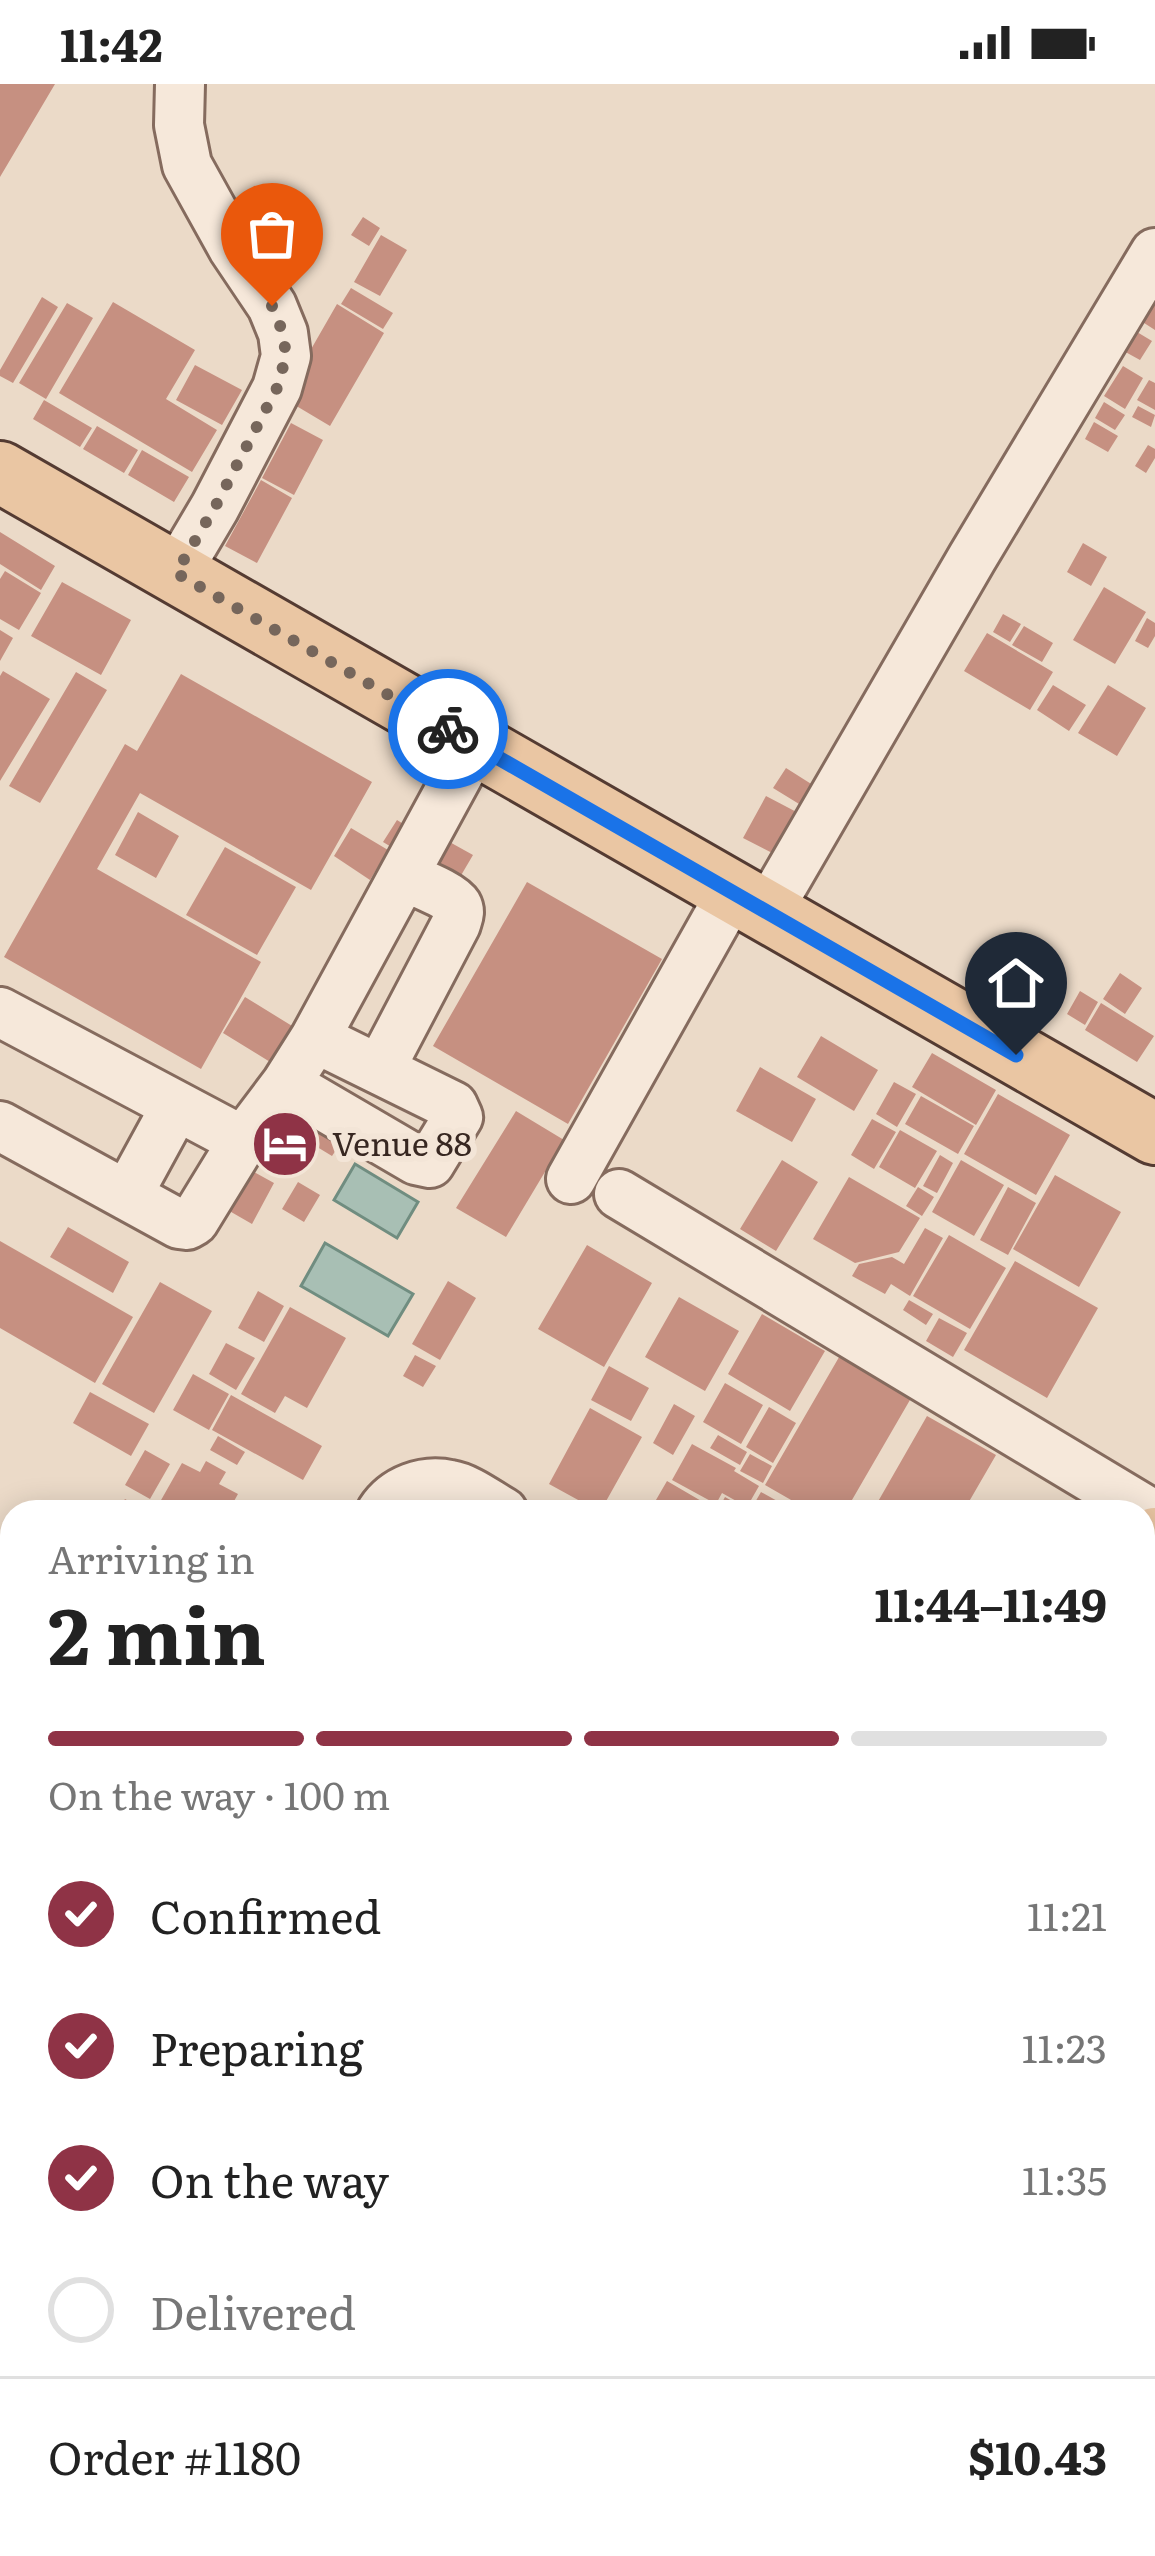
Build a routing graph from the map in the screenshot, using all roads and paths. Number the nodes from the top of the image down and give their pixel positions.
1 (180, 84) edge
2 (1155, 253) edge
3 (0, 472) edge
4 (176, 573) junction
5 (475, 744) junction
6 (404, 875) junction
7 (750, 902) junction
8 (0, 1012) edge
9 (315, 1038) junction
10 (380, 1069) junction
11 (286, 1084) junction
12 (176, 1106) junction
13 (1150, 1124) edge
14 (0, 1126) edge
15 (243, 1141) junction
16 (571, 1179) dead end
17 (128, 1194) junction
18 (619, 1194) dead end
19 (388, 1500) edge
20 (481, 1500) edge
21 (1128, 1500) edge

1 - 4 street
2 - 7 street
3 - 4 main road
4 - 5 main road
5 - 6 street
5 - 7 main road
6 - 9 street
6 - 10 street
7 - 13 main road
7 - 16 street
8 - 12 street
9 - 10 street
9 - 11 street
10 - 11 street
11 - 15 street
12 - 15 street
12 - 17 street
14 - 17 street
15 - 17 street
18 - 21 street
19 - 20 street

